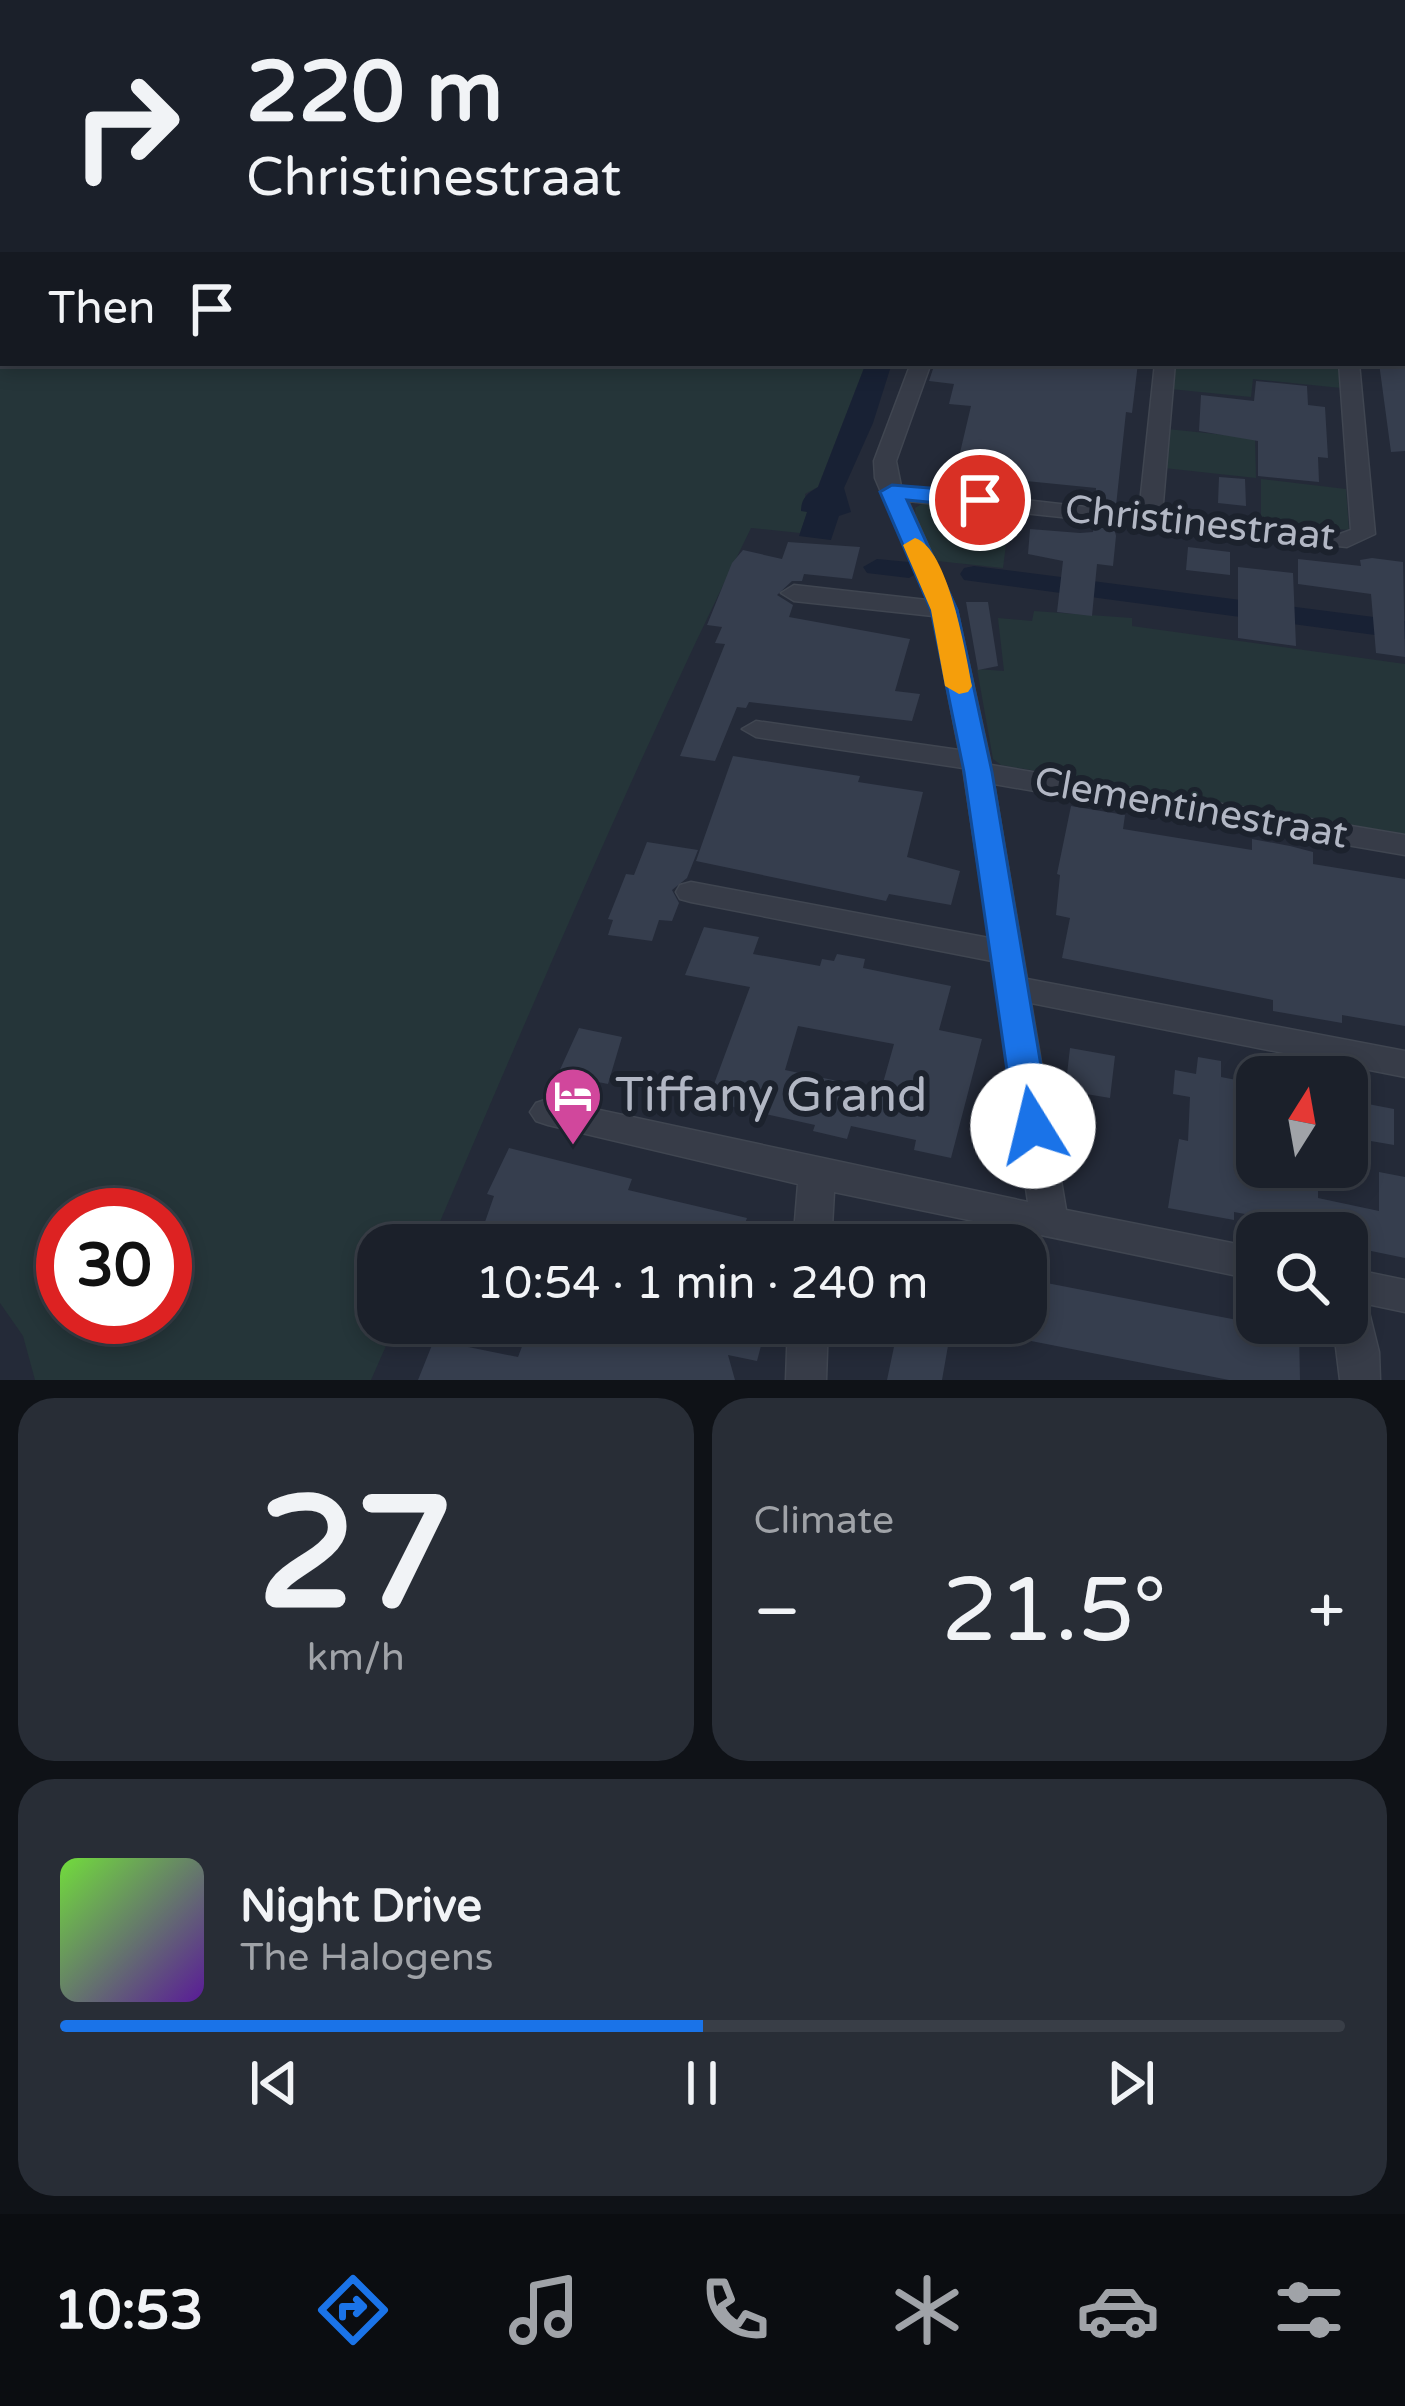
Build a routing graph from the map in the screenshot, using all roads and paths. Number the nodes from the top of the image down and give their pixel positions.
1 (920, 366) edge
2 (1165, 366) edge
3 (1349, 366) edge
4 (892, 492) junction
5 (1150, 518) junction
6 (794, 593) dead end
7 (944, 610) junction
8 (756, 729) dead end
9 (976, 766) junction
10 (1405, 844) edge
11 (692, 892) dead end
12 (1004, 952) junction
13 (1010, 987) junction
14 (1405, 1064) edge
15 (548, 1112) dead end
16 (818, 1174) junction
17 (1048, 1218) junction
18 (814, 1224) edge
19 (1236, 1259) edge
20 (1368, 1288) edge
21 (1405, 1296) edge
22 (807, 1344) edge
23 (1357, 1344) edge
24 (806, 1380) edge
25 (1360, 1380) edge

1 - 4 street
2 - 5 street
3 - 5 street, Christinestraat
4 - 5 street, Christinestraat
4 - 7 street
6 - 7 street
7 - 9 street
8 - 9 street, Clementinestraat
9 - 10 street, Clementinestraat
9 - 12 street
11 - 12 street
12 - 13 street
13 - 14 street
13 - 17 street
15 - 16 street
16 - 17 street
16 - 18 street
17 - 19 street
20 - 21 street
22 - 24 street
23 - 25 street

